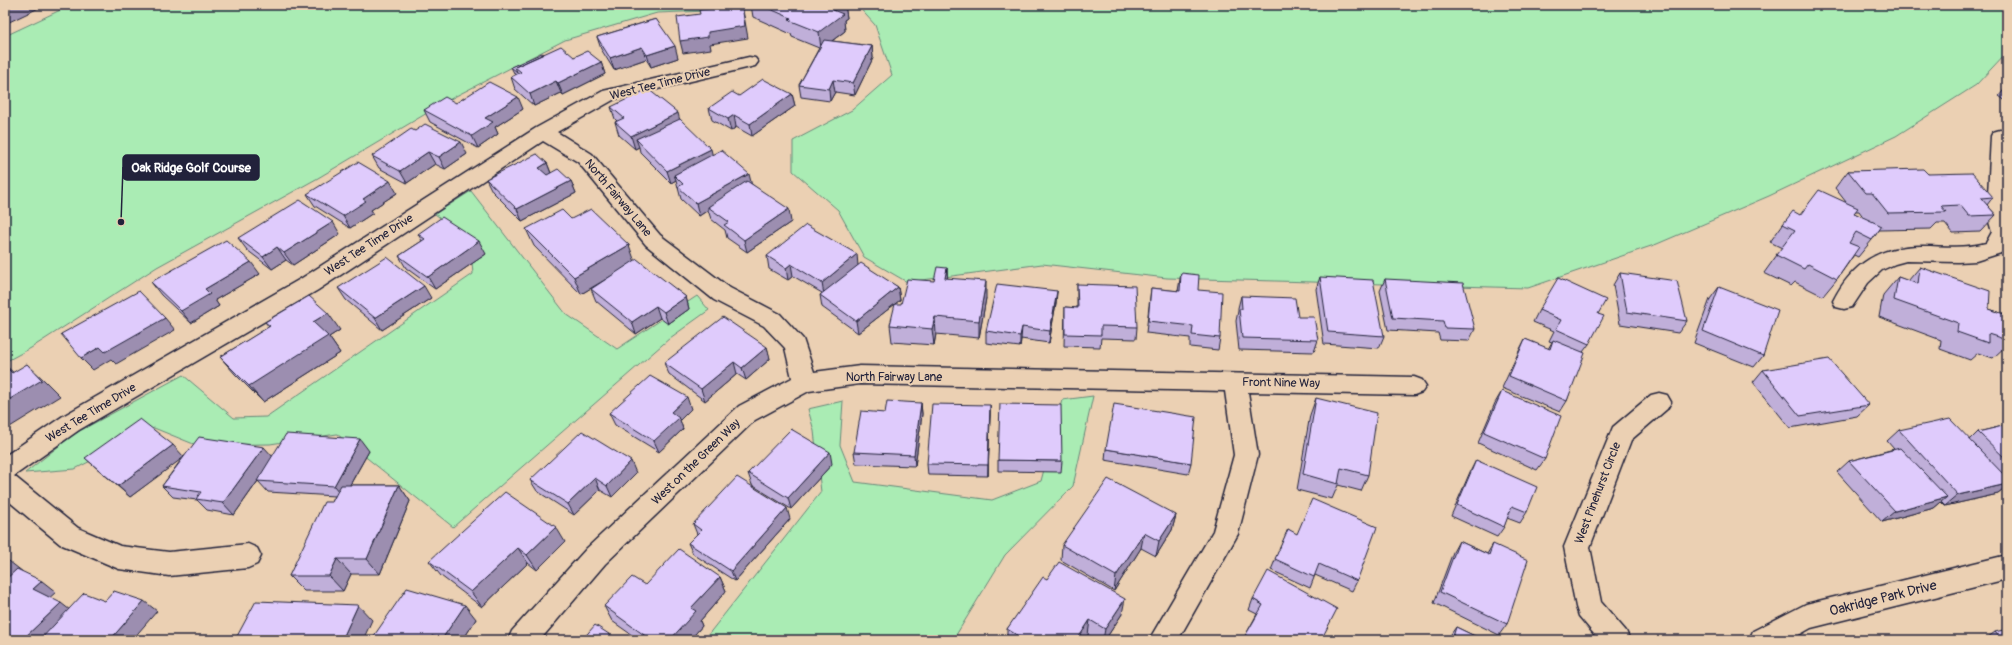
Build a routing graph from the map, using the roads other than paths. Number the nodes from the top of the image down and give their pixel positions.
1 (749, 62) dead end
2 (543, 132) junction
3 (2007, 137) edge
4 (1844, 301) dead end
5 (805, 382) junction
6 (1235, 382) junction
7 (1414, 386) dead end
8 (1659, 402) dead end
9 (5, 469) edge
10 (5, 483) edge
11 (248, 556) dead end
12 (2007, 567) edge
13 (522, 640) edge
14 (1163, 640) edge
15 (1616, 640) edge
16 (1763, 640) edge

1 - 2 street, West Tee Time Drive
2 - 5 street, North Fairway Lane
2 - 9 street, West Tee Time Drive
3 - 4 street
5 - 6 street, North Fairway Lane
5 - 13 street, West on the Green Way
6 - 7 street, Front Nine Way
6 - 14 street, Front Nine Way
8 - 15 street, West Pinehurst Circle
10 - 11 street
12 - 16 street, Oakridge Park Drive

